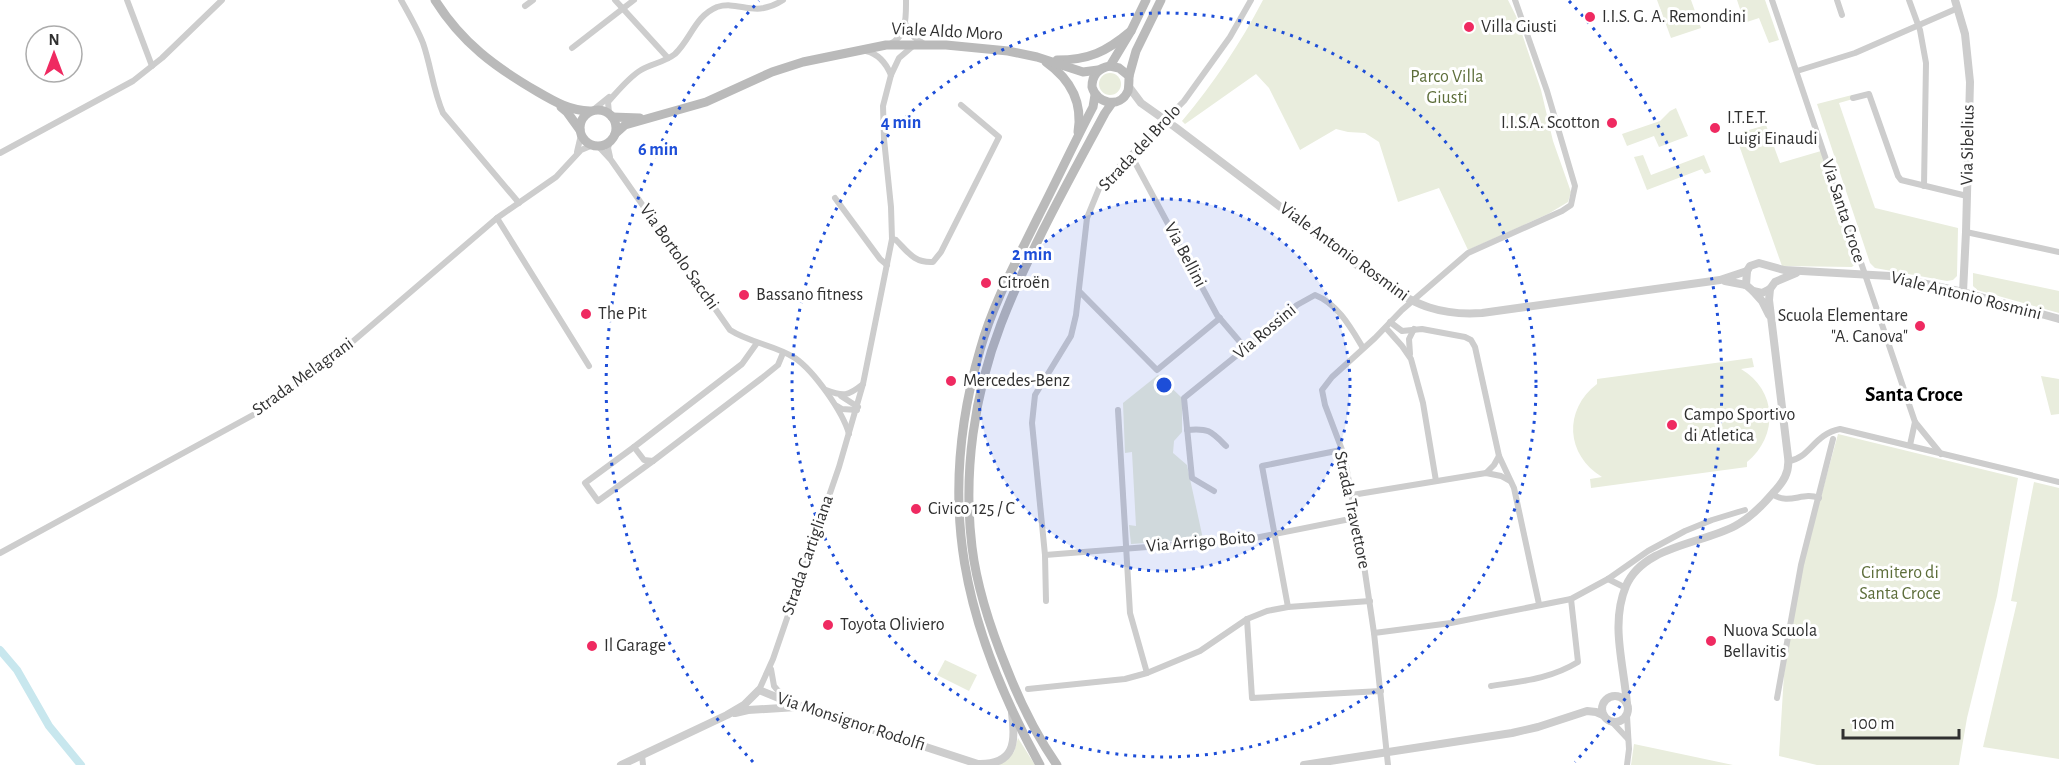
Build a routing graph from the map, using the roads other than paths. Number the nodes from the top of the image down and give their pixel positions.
1 (126, 0) edge
2 (222, 0) edge
3 (401, 0) edge
4 (435, 0) edge
5 (533, 0) edge
6 (615, 0) edge
7 (634, 0) edge
8 (783, 0) edge
9 (906, 0) edge
10 (1146, 0) edge
11 (1161, 0) edge
12 (1251, 0) edge
13 (1515, 0) edge
14 (1772, 0) edge
15 (1838, 0) edge
16 (1909, 0) edge
17 (1956, 4) edge
18 (525, 6) dead end
19 (622, 9) junction
20 (1842, 15) dead end
21 (905, 23) junction
22 (1918, 25) junction
23 (1131, 31) junction
24 (920, 44) junction
25 (886, 45) junction
26 (572, 48) dead end
27 (859, 50) junction
28 (1037, 57) junction
29 (668, 58) junction
30 (1048, 60) junction
31 (152, 66) junction
32 (1110, 66) junction
33 (1073, 69) junction
34 (1098, 70) junction
35 (1797, 71) junction
36 (891, 75) junction
37 (1129, 81) junction
38 (1094, 91) junction
39 (615, 94) junction
40 (1853, 98) dead end
41 (554, 102) junction
42 (1115, 102) junction
43 (1141, 103) junction
44 (961, 105) dead end
45 (592, 111) junction
46 (610, 115) junction
47 (649, 118) junction
48 (1166, 120) junction
49 (580, 132) junction
50 (612, 138) junction
51 (1077, 138) junction
52 (595, 145) junction
53 (0, 153) edge
54 (1131, 155) junction
55 (575, 156) junction
56 (611, 160) junction
57 (1924, 186) junction
58 (1967, 196) junction
59 (835, 198) dead end
60 (519, 203) junction
61 (497, 218) junction
62 (1966, 232) junction
63 (892, 238) junction
64 (2059, 252) edge
65 (887, 265) junction
66 (1771, 267) junction
67 (1746, 271) junction
68 (1800, 272) junction
69 (1864, 274) junction
70 (1720, 280) junction
71 (1746, 285) junction
72 (1772, 285) junction
73 (1079, 291) junction
74 (1753, 291) junction
75 (1963, 292) junction
76 (1411, 302) junction
77 (1220, 318) junction
78 (1772, 319) junction
79 (2059, 319) edge
80 (1388, 325) junction
81 (1414, 329) junction
82 (757, 343) junction
83 (1364, 348) junction
84 (1246, 349) junction
85 (783, 353) junction
86 (1411, 359) junction
87 (589, 366) dead end
88 (863, 384) junction
89 (825, 390) junction
90 (839, 395) junction
91 (835, 404) junction
92 (857, 408) junction
93 (1118, 410) dead end
94 (1915, 422) junction
95 (1188, 430) junction
96 (849, 434) junction
97 (1833, 439) dead end
98 (1910, 445) junction
99 (1226, 446) dead end
100 (634, 447) junction
101 (1341, 450) junction
102 (1941, 454) junction
103 (1499, 456) junction
104 (653, 460) junction
105 (1789, 461) junction
106 (1486, 473) junction
107 (1436, 481) junction
108 (2059, 482) edge
109 (1512, 483) junction
110 (1214, 491) dead end
111 (1352, 495) junction
112 (1772, 495) junction
113 (1819, 498) junction
114 (1745, 510) dead end
115 (1355, 518) junction
116 (1274, 534) junction
117 (1681, 534) junction
118 (1690, 543) junction
119 (1126, 548) junction
120 (0, 553) edge
121 (1045, 555) junction
122 (1608, 579) junction
123 (1626, 588) junction
124 (1571, 599) junction
125 (1370, 601) junction
126 (1047, 602) dead end
127 (1539, 604) junction
128 (1288, 607) junction
129 (1247, 619) junction
130 (1374, 633) junction
131 (773, 659) junction
132 (1147, 673) junction
133 (1624, 682) junction
134 (1491, 686) dead end
135 (1028, 689) dead end
136 (759, 690) junction
137 (1381, 691) junction
138 (1611, 697) junction
139 (1777, 698) dead end
140 (791, 703) junction
141 (1603, 703) junction
142 (1627, 704) junction
143 (803, 707) junction
144 (1011, 712) junction
145 (1580, 713) junction
146 (727, 715) junction
147 (1603, 715) junction
148 (1627, 716) junction
149 (1612, 723) junction
150 (1628, 740) junction
151 (1386, 752) junction
152 (642, 755) junction
153 (980, 764) edge
154 (621, 765) edge
155 (643, 765) edge
156 (1040, 765) edge
157 (1057, 765) edge
158 (1304, 765) edge
159 (1388, 765) edge
160 (1627, 765) edge

1 - 31 street
2 - 31 street
3 - 60 street
4 - 41 main road, Viale Aldo Moro
5 - 18 street
6 - 19 street
7 - 19 street
8 - 29 street
9 - 21 street
10 - 23 main road
11 - 37 main road
12 - 48 street, Strada del Brolo
13 - 76 street, Strada Travettore
14 - 35 street, Via Santa Croce
15 - 20 street
16 - 22 street
17 - 22 street
17 - 58 street, Via Sibelius
19 - 26 street
19 - 29 street
21 - 24 street
21 - 25 street
22 - 35 street
22 - 57 street
23 - 30 main road
23 - 32 main road
24 - 25 main road, Viale Aldo Moro
24 - 28 main road, Viale Aldo Moro
24 - 36 street, Strada Cartigliana
25 - 27 main road, Viale Aldo Moro
27 - 36 street
27 - 47 main road, Viale Aldo Moro
28 - 30 main road, Viale Aldo Moro
28 - 51 main road
29 - 39 street
30 - 33 main road, Viale Aldo Moro
31 - 53 street
32 - 34 main road
32 - 37 main road
33 - 34 main road, Viale Aldo Moro
33 - 38 main road, Viale Aldo Moro
34 - 38 main road
35 - 69 street, Via Santa Croce
36 - 63 street, Strada Cartigliana
37 - 42 main road
37 - 43 street, Viale Antonio Rosmini
38 - 42 main road
38 - 51 main road
39 - 45 street
39 - 46 street
40 - 57 street
41 - 45 main road, Viale Aldo Moro
41 - 49 main road, Viale Aldo Moro
42 - 43 street, Viale Antonio Rosmini
42 - 157 main road
43 - 48 street, Viale Antonio Rosmini
44 - 63 street
45 - 46 main road, Viale Aldo Moro
45 - 49 main road
46 - 47 main road, Viale Aldo Moro
46 - 50 main road
47 - 50 main road, Viale Aldo Moro
48 - 54 street, Strada del Brolo
48 - 76 street, Viale Antonio Rosmini
49 - 52 main road, Viale Aldo Moro
49 - 55 street, Strada Melagrani
50 - 52 main road, Viale Aldo Moro
50 - 56 street
51 - 144 main road
52 - 55 street, Strada Melagrani
52 - 56 street, Via Bortolo Sacchi
54 - 73 street, Strada del Brolo
54 - 77 street, Via Bellini
55 - 60 street, Strada Melagrani
56 - 82 street, Via Bortolo Sacchi
57 - 58 street
58 - 62 street, Via Sibelius
59 - 65 street
60 - 61 street, Strada Melagrani
61 - 87 street
61 - 120 street, Strada Melagrani
62 - 64 street
62 - 75 street, Via Sibelius
63 - 65 street, Strada Cartigliana
65 - 88 street, Strada Cartigliana
66 - 67 street, Viale Antonio Rosmini
66 - 68 street, Viale Antonio Rosmini
66 - 72 street
67 - 70 street, Viale Antonio Rosmini
67 - 71 street
68 - 69 street, Viale Antonio Rosmini
68 - 72 street, Viale Antonio Rosmini
69 - 75 street, Viale Antonio Rosmini
69 - 94 street, Via Santa Croce
70 - 71 street, Viale Antonio Rosmini
70 - 76 street, Viale Antonio Rosmini
71 - 74 street, Viale Antonio Rosmini
72 - 74 street, Viale Antonio Rosmini
72 - 78 street
73 - 77 street
73 - 121 street, Strada del Brolo
74 - 78 street
75 - 79 street, Viale Antonio Rosmini
76 - 80 street, Strada Travettore
77 - 84 street, Via Bellini
78 - 105 street
80 - 81 street
80 - 83 street, Strada Travettore
80 - 86 street
81 - 86 street
81 - 103 street
82 - 85 street, Via Bortolo Sacchi
82 - 100 street
83 - 84 street, Via Rossini
83 - 101 street, Strada Travettore
84 - 95 street, Via Rossini
85 - 89 street, Via Bortolo Sacchi
85 - 104 street
86 - 107 street
88 - 90 street
88 - 92 street, Strada Cartigliana
89 - 90 street, Via Bortolo Sacchi
89 - 91 street, Via Bortolo Sacchi
90 - 92 street, Via Bortolo Sacchi
91 - 92 street
91 - 96 street, Via Bortolo Sacchi
92 - 96 street, Strada Cartigliana
93 - 119 street
94 - 98 street
94 - 102 street, Via Santa Croce
95 - 99 street
95 - 110 street, Via Rossini
96 - 131 street, Strada Cartigliana
97 - 113 street
98 - 102 street
98 - 105 street
100 - 104 street
100 - 104 street
101 - 111 street, Strada Travettore
101 - 116 street
102 - 108 street
103 - 106 street
103 - 109 street
105 - 112 street
106 - 107 street
106 - 109 street
107 - 111 street
109 - 127 street
111 - 115 street, Strada Travettore
112 - 113 street
112 - 118 street
113 - 139 street
114 - 117 street
115 - 116 street, Via Arrigo Boito
115 - 125 street, Strada Travettore
116 - 119 street, Via Arrigo Boito
116 - 128 street
117 - 118 street
117 - 122 street
118 - 123 street
119 - 121 street, Via Arrigo Boito
119 - 132 street
121 - 126 street, Strada del Brolo
122 - 123 street
122 - 124 street
123 - 133 street
124 - 127 street
124 - 134 street
125 - 128 street
125 - 130 street, Strada Travettore
127 - 130 street
128 - 129 street
129 - 132 street
129 - 137 street
130 - 137 street, Strada Travettore
131 - 136 street, Strada Cartigliana
131 - 140 street
132 - 135 street
133 - 138 street
133 - 142 street
136 - 140 street, Via Monsignor Rodolfi
136 - 146 street, Strada Cartigliana
137 - 151 street, Strada Travettore
138 - 141 street
138 - 142 street
140 - 143 street, Via Monsignor Rodolfi
141 - 145 street
141 - 147 street
142 - 148 street
143 - 146 street
143 - 153 street, Via Monsignor Rodolfi
144 - 153 street, Via Monsignor Rodolfi
144 - 156 main road
145 - 147 street
145 - 151 street
146 - 152 street, Strada Cartigliana
147 - 149 street
148 - 149 street
148 - 150 street
149 - 150 street
150 - 160 street
151 - 158 street
151 - 159 street, Strada Travettore
152 - 154 street, Strada Cartigliana
152 - 155 street

